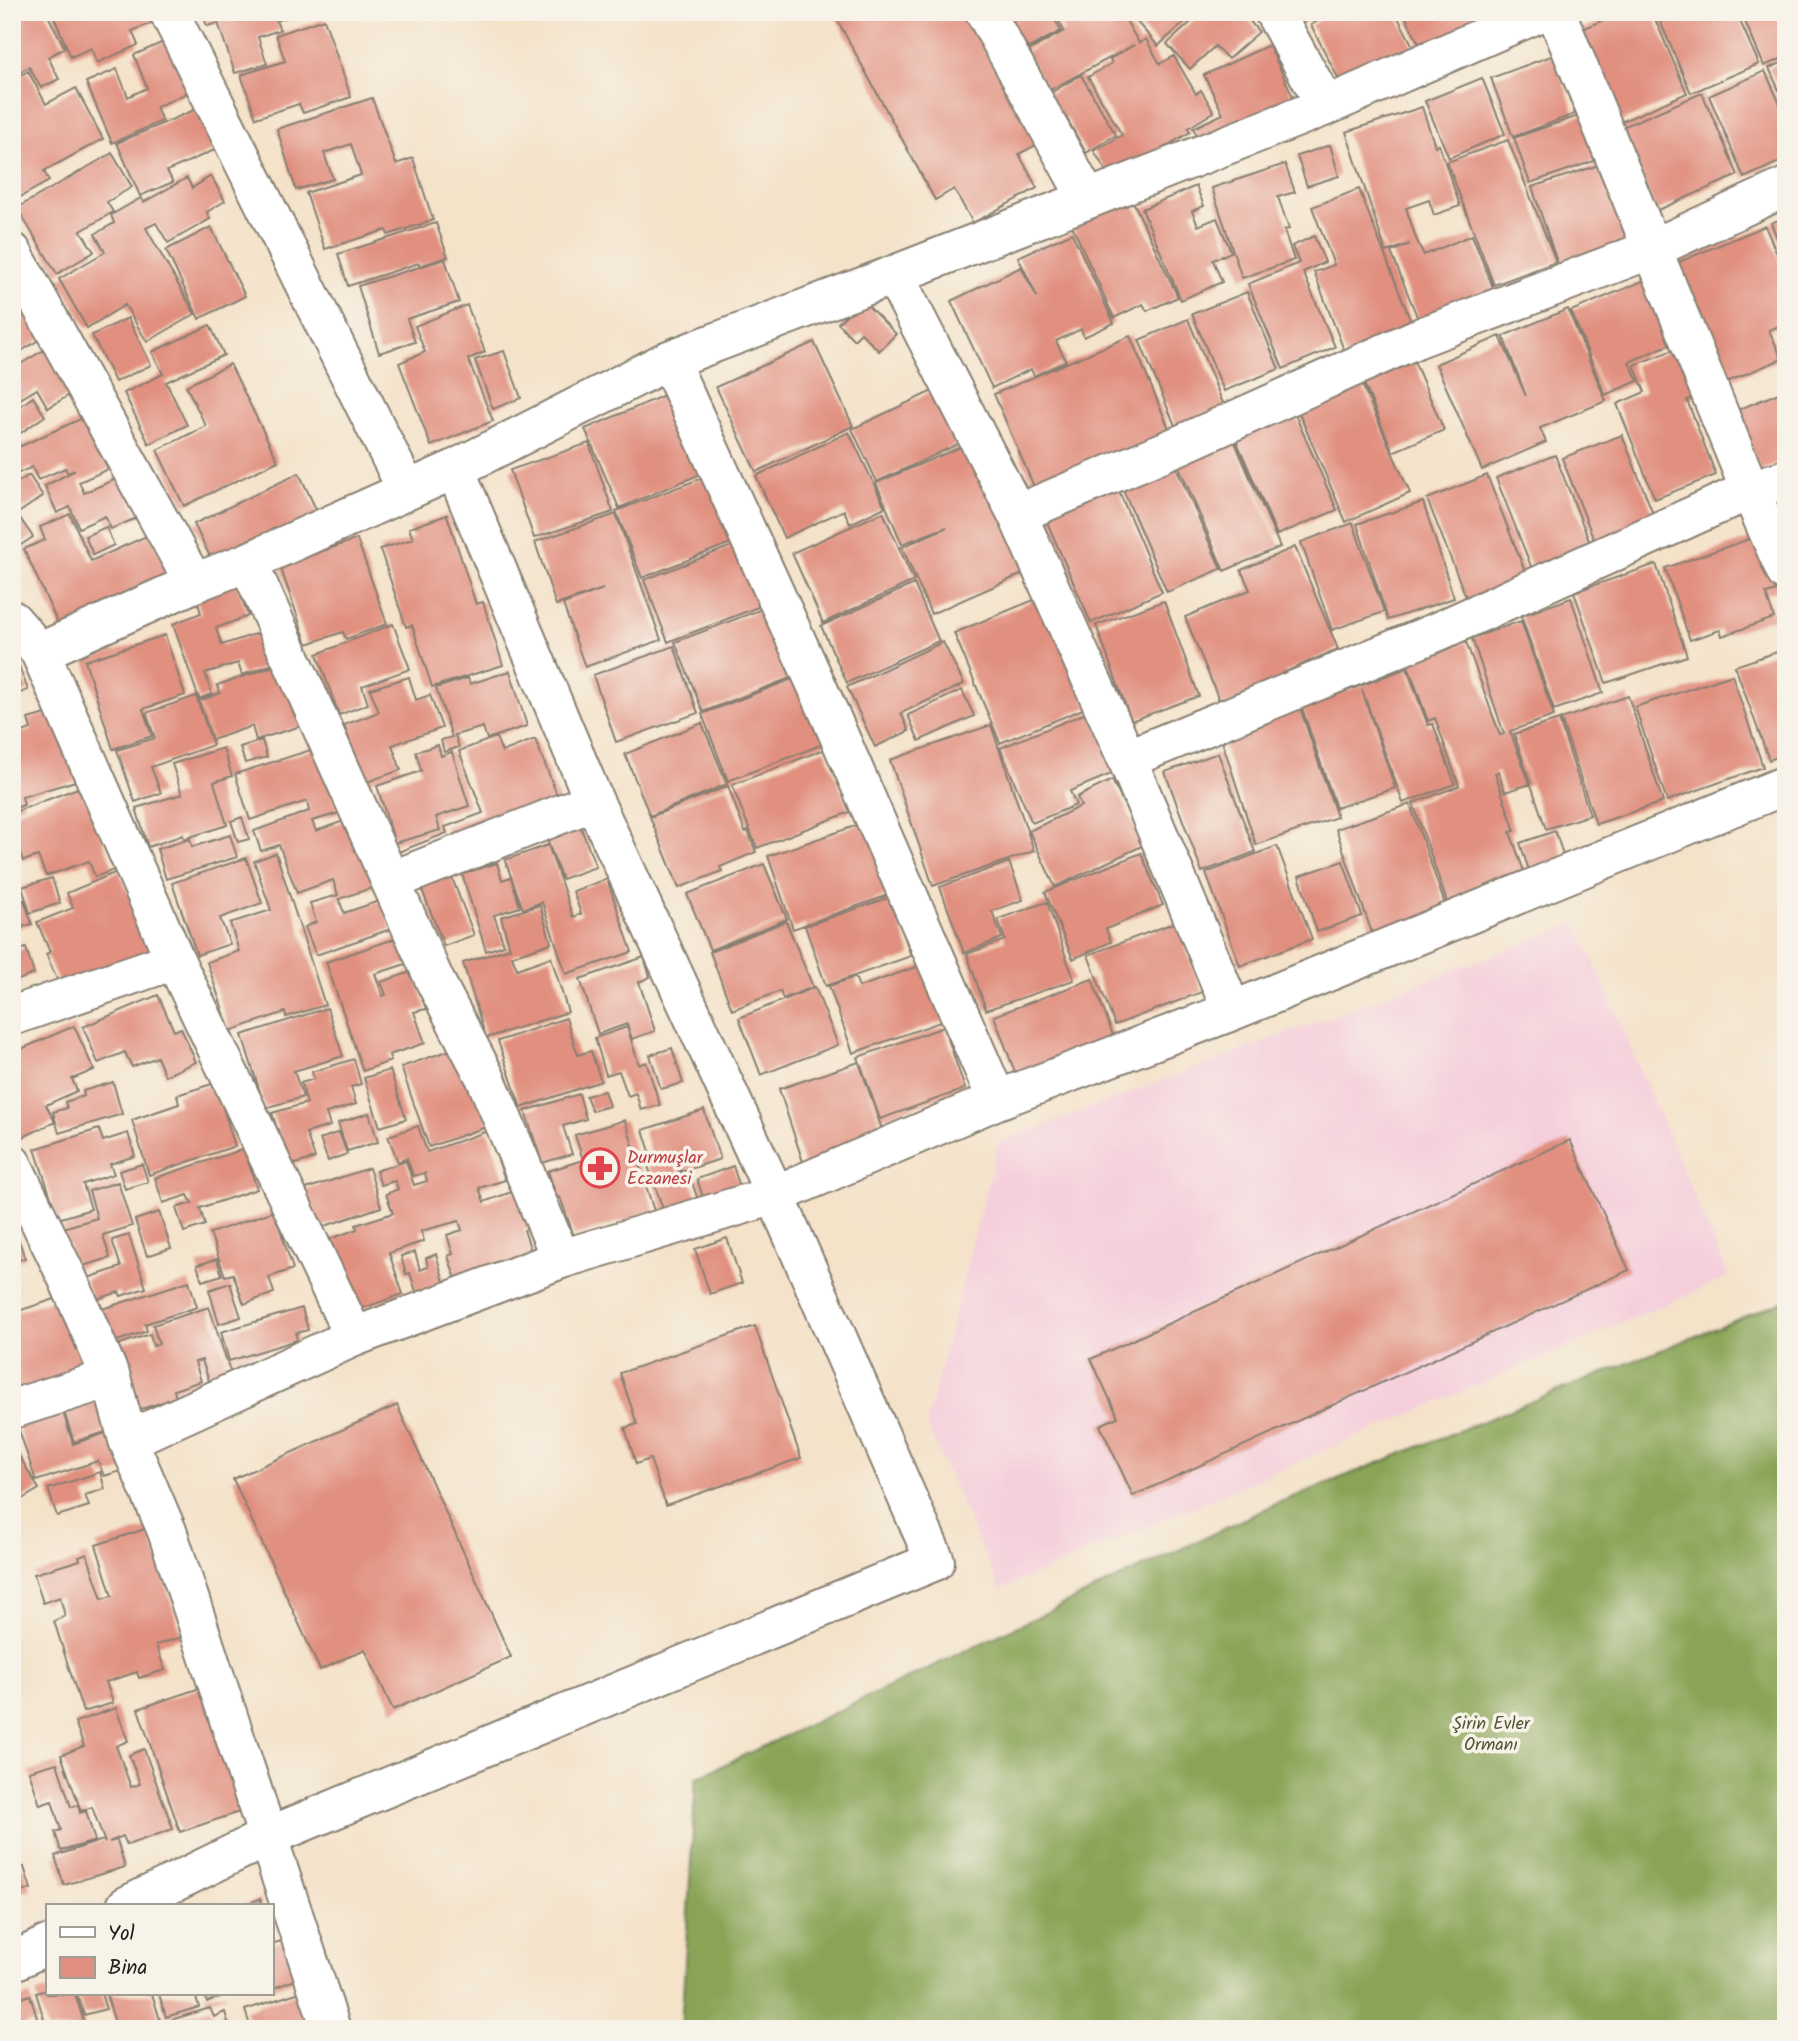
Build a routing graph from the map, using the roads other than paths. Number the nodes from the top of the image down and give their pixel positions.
1 (169, 12) edge
2 (985, 12) edge
3 (1273, 12) edge
4 (1541, 12) edge
5 (1556, 12) edge
6 (1326, 106) junction
7 (1786, 187) edge
8 (1087, 198) junction
9 (1652, 249) junction
10 (12, 252) edge
11 (894, 275) junction
12 (669, 360) junction
13 (455, 468) junction
14 (1786, 479) edge
15 (408, 490) junction
16 (1749, 490) junction
17 (1017, 514) junction
18 (248, 562) junction
19 (1786, 572) edge
20 (194, 583) junction
21 (12, 620) edge
22 (40, 652) junction
23 (1127, 760) junction
24 (1786, 785) edge
25 (594, 801) junction
26 (391, 881) junction
27 (175, 960) junction
28 (1231, 1011) junction
29 (12, 1016) edge
30 (996, 1100) junction
31 (15, 1174) edge
32 (775, 1195) junction
33 (561, 1259) junction
34 (354, 1337) junction
35 (111, 1378) junction
36 (12, 1409) edge
37 (128, 1440) junction
38 (267, 1837) junction
39 (130, 1904) edge
40 (46, 1945) edge
41 (12, 1962) edge
42 (331, 2029) edge

1 - 15 street
2 - 8 street
3 - 6 street
4 - 6 street
5 - 9 street
6 - 8 street
7 - 9 street
8 - 11 street
9 - 16 street
9 - 17 street
10 - 20 street
11 - 12 street
11 - 17 street
12 - 13 street
12 - 30 street
13 - 15 street
13 - 25 street
14 - 16 street
15 - 18 street
16 - 19 street
16 - 23 street
17 - 23 street
18 - 20 street
18 - 26 street
20 - 22 street
21 - 22 street
22 - 27 street
23 - 28 street
24 - 28 street
25 - 26 street
25 - 32 street
26 - 33 street
27 - 29 street
27 - 34 street
28 - 30 street
30 - 32 street
31 - 35 street
32 - 33 street
32 - 38 street
33 - 34 street
34 - 37 street
35 - 36 street
35 - 37 street
37 - 38 street
38 - 39 street
38 - 42 street
40 - 41 street

